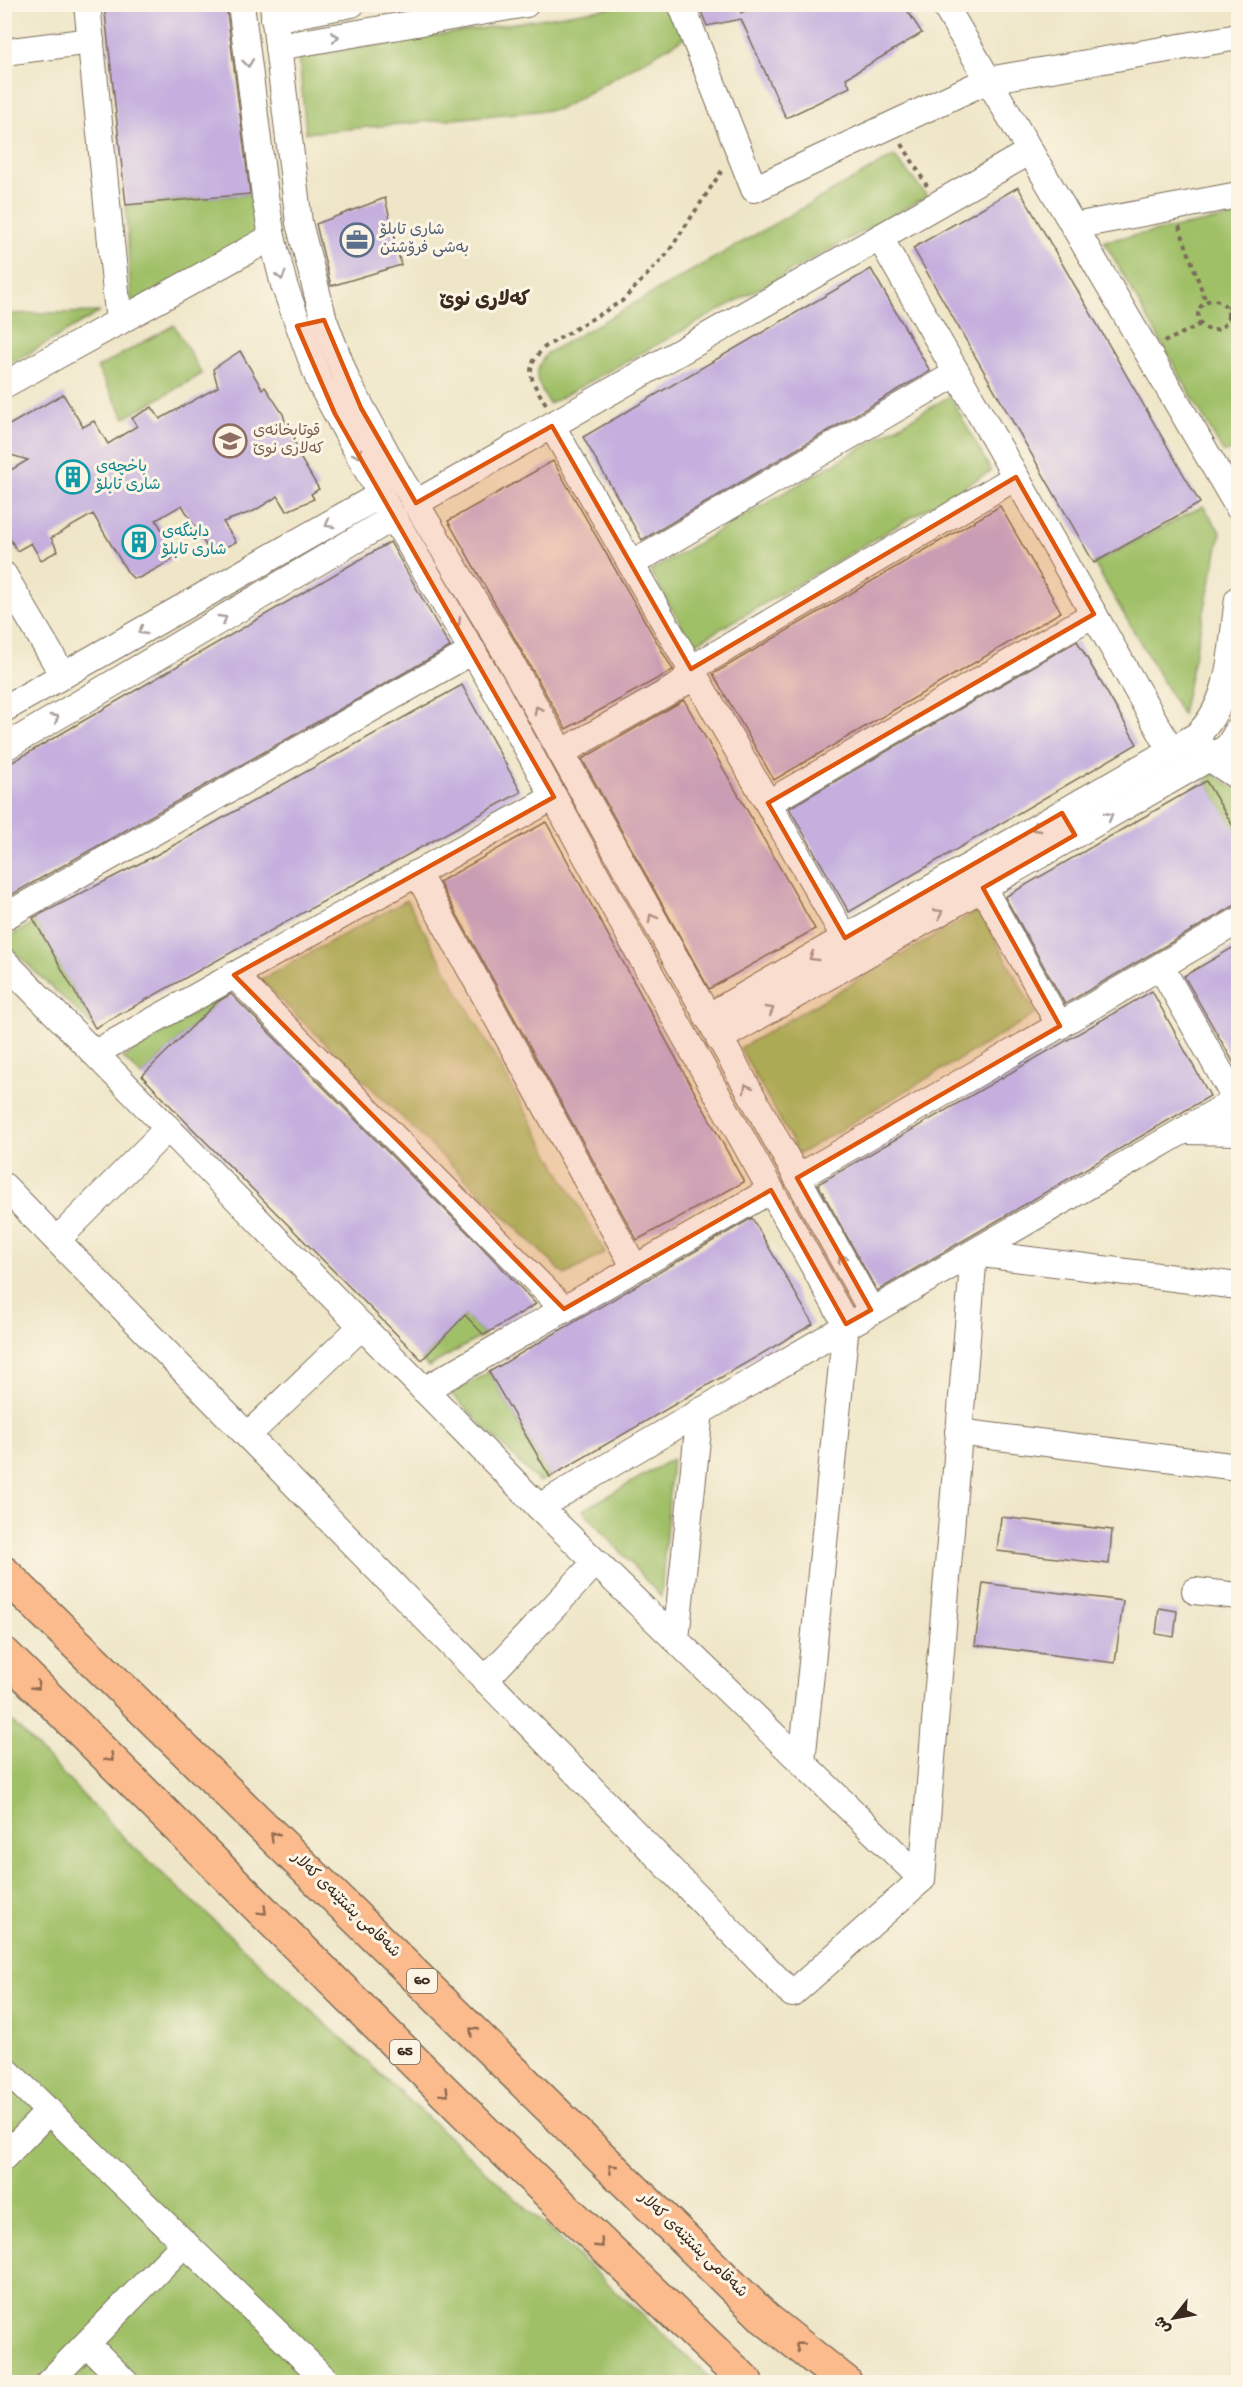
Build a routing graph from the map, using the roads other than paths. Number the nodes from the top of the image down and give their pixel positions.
1 (87, 4) edge
2 (241, 4) edge
3 (352, 4) edge
4 (526, 4) edge
5 (681, 4) edge
6 (945, 4) edge
7 (273, 12) edge
8 (1239, 37) edge
9 (91, 41) junction
10 (278, 47) junction
11 (4, 52) edge
12 (988, 80) junction
13 (1029, 152) junction
14 (1239, 195) edge
15 (1074, 226) junction
16 (272, 237) junction
17 (880, 238) junction
18 (324, 320) junction
19 (119, 322) junction
20 (297, 326) junction
21 (957, 373) junction
22 (4, 385) edge
23 (555, 424) junction
24 (1016, 477) junction
25 (380, 495) junction
26 (416, 503) junction
27 (1239, 507) edge
28 (394, 517) junction
29 (631, 564) junction
30 (4, 575) edge
31 (1239, 599) edge
32 (1094, 614) junction
33 (473, 651) junction
34 (691, 669) junction
35 (63, 675) junction
36 (4, 709) edge
37 (1239, 730) edge
38 (1196, 735) junction
39 (4, 748) edge
40 (1171, 750) junction
41 (561, 753) junction
42 (1209, 758) junction
43 (1239, 777) edge
44 (554, 797) junction
45 (768, 803) junction
46 (1062, 813) junction
47 (1075, 835) junction
48 (417, 873) junction
49 (983, 888) junction
50 (4, 917) edge
51 (1239, 921) edge
52 (845, 938) junction
53 (4, 961) edge
54 (1161, 967) junction
55 (234, 975) junction
56 (1060, 1026) junction
57 (713, 1028) junction
58 (95, 1053) junction
59 (1237, 1100) edge
60 (168, 1128) junction
61 (1184, 1131) junction
62 (1239, 1132) edge
63 (797, 1178) junction
64 (4, 1186) edge
65 (771, 1190) junction
66 (57, 1240) junction
67 (974, 1253) junction
68 (635, 1268) junction
69 (1239, 1286) edge
70 (564, 1309) junction
71 (871, 1310) junction
72 (846, 1324) junction
73 (362, 1326) junction
74 (424, 1389) junction
75 (700, 1411) junction
76 (958, 1432) junction
77 (248, 1436) junction
78 (1239, 1467) edge
79 (540, 1507) junction
80 (596, 1562) junction
81 (4, 1573) edge
82 (1195, 1591) dead end
83 (1239, 1596) edge
84 (676, 1639) junction
85 (4, 1654) edge
86 (485, 1680) junction
87 (802, 1762) junction
88 (922, 1879) junction
89 (4, 2068) edge
90 (49, 2111) junction
91 (4, 2157) edge
92 (185, 2243) junction
93 (87, 2344) junction
94 (49, 2382) edge
95 (125, 2382) edge
96 (328, 2382) edge
97 (746, 2382) edge
98 (844, 2382) edge

1 - 9 street
2 -> 16 street
3 - 7 street
10 -> 4 street
5 - 12 street
6 - 12 street
7 - 10 street
8 - 12 street
9 - 11 street
9 - 19 street
10 - 18 street
12 - 13 street
13 - 15 street
13 - 17 street
14 - 15 street
15 - 27 street
16 - 19 street
16 -> 20 street
17 - 21 street
17 - 23 street
18 - 20 street
18 - 26 street
19 - 22 street
20 -> 25 street
21 - 24 street
21 - 29 street
23 - 26 street
23 - 29 street
24 - 32 street
24 - 34 street
25 - 28 street
25 -> 35 street
41 -> 26 street
28 -> 33 street
39 -> 28 street
29 - 34 street
30 - 35 street
31 - 38 street
32 - 40 street
32 - 45 street
33 - 44 street
33 - 50 street
34 - 41 street
34 - 45 street
35 - 36 street
37 - 42 street
38 - 40 street
38 - 42 street
40 - 46 street
57 -> 41 street
42 - 43 street
47 -> 42 street
44 - 48 street
44 - 65 street
45 - 52 street
46 - 47 street
46 -> 52 street
47 - 49 street
48 - 55 street
48 - 68 street
49 - 56 street
57 -> 49 street
51 - 54 street
52 -> 57 street
53 - 58 street
54 - 56 street
54 - 59 street
55 - 58 street
55 - 70 street
56 - 63 street
63 -> 57 street
58 - 60 street
59 - 61 street
60 - 66 street
60 - 73 street
61 - 62 street
61 - 67 street
71 -> 63 street
64 - 66 street
65 - 68 street
65 - 72 street
66 - 77 street
67 - 69 street
67 - 71 street
67 - 76 street
68 - 70 street
70 - 74 street
71 - 72 street
72 - 75 street
72 - 87 street
73 - 74 street
73 - 77 street
74 - 79 street
75 - 79 street
75 - 84 street
76 - 78 street
76 - 88 street
77 - 86 street
79 - 80 street
80 - 84 street
80 - 86 street
98 -> 81 highway, شەقامی پشتێنەی کەلار / 60
82 - 83 street
84 - 87 street
85 -> 97 highway, 65
86 - 88 street
87 - 88 street
89 - 90 street
90 - 91 street
90 - 92 street
92 - 93 street
92 - 96 street
93 - 94 street
93 - 95 street

